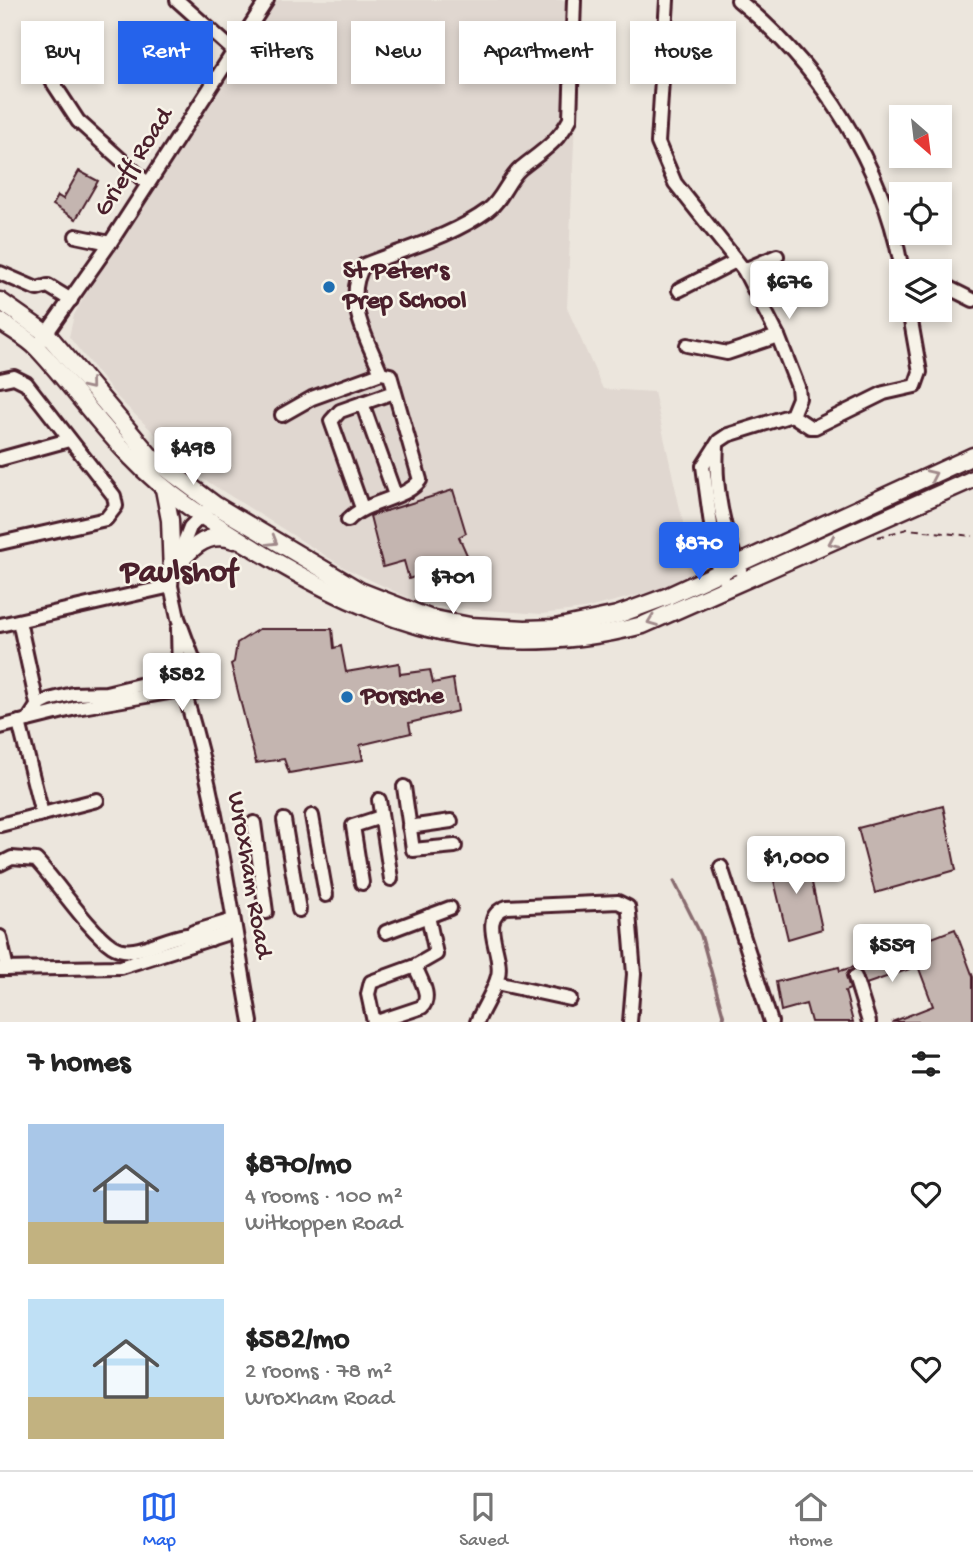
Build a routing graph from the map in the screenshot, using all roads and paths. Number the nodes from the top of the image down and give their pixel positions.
1 (177, 0) edge
2 (267, 0) edge
3 (574, 0) edge
4 (667, 0) edge
5 (737, 0) edge
6 (253, 21) edge
7 (227, 45) edge
8 (227, 62) edge
9 (54, 84) edge
10 (148, 184) junction
11 (75, 236) dead end
12 (110, 243) junction
13 (777, 256) dead end
14 (900, 259) edge
15 (740, 265) junction
16 (0, 273) edge
17 (679, 290) dead end
18 (952, 290) edge
19 (71, 300) junction
20 (973, 300) edge
21 (0, 302) edge
22 (0, 321) edge
23 (911, 322) edge
24 (47, 334) junction
25 (778, 336) junction
26 (687, 345) dead end
27 (36, 347) junction
28 (382, 373) junction
29 (0, 380) edge
30 (394, 391) junction
31 (362, 403) junction
32 (282, 415) dead end
33 (792, 415) junction
34 (69, 440) junction
35 (717, 444) junction
36 (973, 456) edge
37 (0, 459) edge
38 (973, 479) edge
39 (164, 489) junction
40 (720, 493) junction
41 (705, 494) junction
42 (395, 495) junction
43 (215, 505) junction
44 (362, 508) junction
45 (200, 516) junction
46 (348, 520) dead end
47 (973, 536) edge
48 (869, 539) dead end
49 (0, 543) edge
50 (256, 549) junction
51 (738, 565) junction
52 (721, 572) junction
53 (172, 579) junction
54 (746, 581) junction
55 (729, 589) junction
56 (178, 618) junction
57 (19, 621) junction
58 (618, 623) junction
59 (0, 625) edge
60 (589, 629) junction
61 (197, 669) junction
62 (178, 675) junction
63 (199, 690) junction
64 (183, 691) junction
65 (31, 716) junction
66 (0, 727) edge
67 (199, 737) junction
68 (404, 787) dead end
69 (97, 800) dead end
70 (379, 800) dead end
71 (42, 814) junction
72 (312, 816) dead end
73 (381, 817) junction
74 (284, 820) dead end
75 (451, 821) dead end
76 (254, 823) dead end
77 (0, 825) edge
78 (409, 827) junction
79 (455, 846) dead end
80 (0, 864) edge
81 (721, 867) dead end
82 (391, 879) dead end
83 (362, 883) dead end
84 (326, 895) dead end
85 (450, 908) dead end
86 (299, 910) dead end
87 (266, 912) dead end
88 (428, 916) junction
89 (234, 926) junction
90 (386, 932) dead end
91 (191, 933) junction
92 (0, 937) edge
93 (211, 939) junction
94 (415, 966) junction
95 (3, 969) edge
96 (855, 977) dead end
97 (496, 983) junction
98 (570, 999) dead end
99 (251, 1022) edge
100 (376, 1022) edge
101 (477, 1022) edge
102 (631, 1022) edge
103 (771, 1022) edge
104 (869, 1022) edge

1 - 7 street
2 - 6 street, Grieff Road
3 - 28 street
4 - 15 street
5 - 14 street
8 - 10 street, Grieff Road
9 - 10 street
10 - 12 street, Grieff Road
11 - 12 street
12 - 19 street, Grieff Road
13 - 15 street
15 - 17 street
15 - 25 street
16 - 19 street
18 - 20 street
19 - 24 street, Grieff Road
21 - 24 main road
22 - 27 main road
23 - 33 street
24 - 27 street, Grieff Road
24 -> 43 main road
25 - 26 street
25 - 33 street
27 - 39 main road
28 - 30 street
28 - 32 street
29 - 34 street
30 - 31 street
30 - 42 street
31 - 42 street
31 - 44 street
33 - 35 street
34 - 37 street
34 - 49 street
35 - 40 street
35 - 41 street
51 -> 36 main road
38 -> 54 main road
39 - 45 main road
39 - 53 main road
40 - 41 street
40 - 51 street
41 - 52 street
42 - 44 street
43 - 45 street
43 -> 60 main road
44 - 46 street
45 - 50 main road
45 - 53 street
47 - 48 path
50 - 53 main road
50 - 60 main road
51 - 52 main road
51 - 54 street
52 - 55 street
52 - 58 main road
53 - 56 street
53 - 57 street
54 - 55 main road
55 -> 58 main road
56 - 61 street
56 - 62 street
57 - 59 street
57 - 65 street
58 - 60 main road
61 - 62 street
61 - 63 street
62 - 64 street
62 - 65 street
63 - 64 street
63 - 67 street, Wroxham Road
64 - 65 street
64 - 67 street, Wroxham Road
65 - 66 street
65 - 71 street
67 - 89 street, Wroxham Road
68 - 78 street
69 - 71 street
70 - 73 street
71 - 77 street
72 - 84 street
73 - 82 street
73 - 83 street
74 - 86 street
75 - 78 street
76 - 87 street
78 - 79 street
80 - 91 street
81 - 103 street
85 - 88 street
88 - 90 street
88 - 94 street
89 - 91 street
89 - 93 street
89 - 99 street, Wroxham Road
91 - 93 street
92 - 95 street
93 - 95 street
94 - 100 street
94 - 100 street
96 - 104 street
97 - 98 street
97 - 101 street
97 - 102 street

